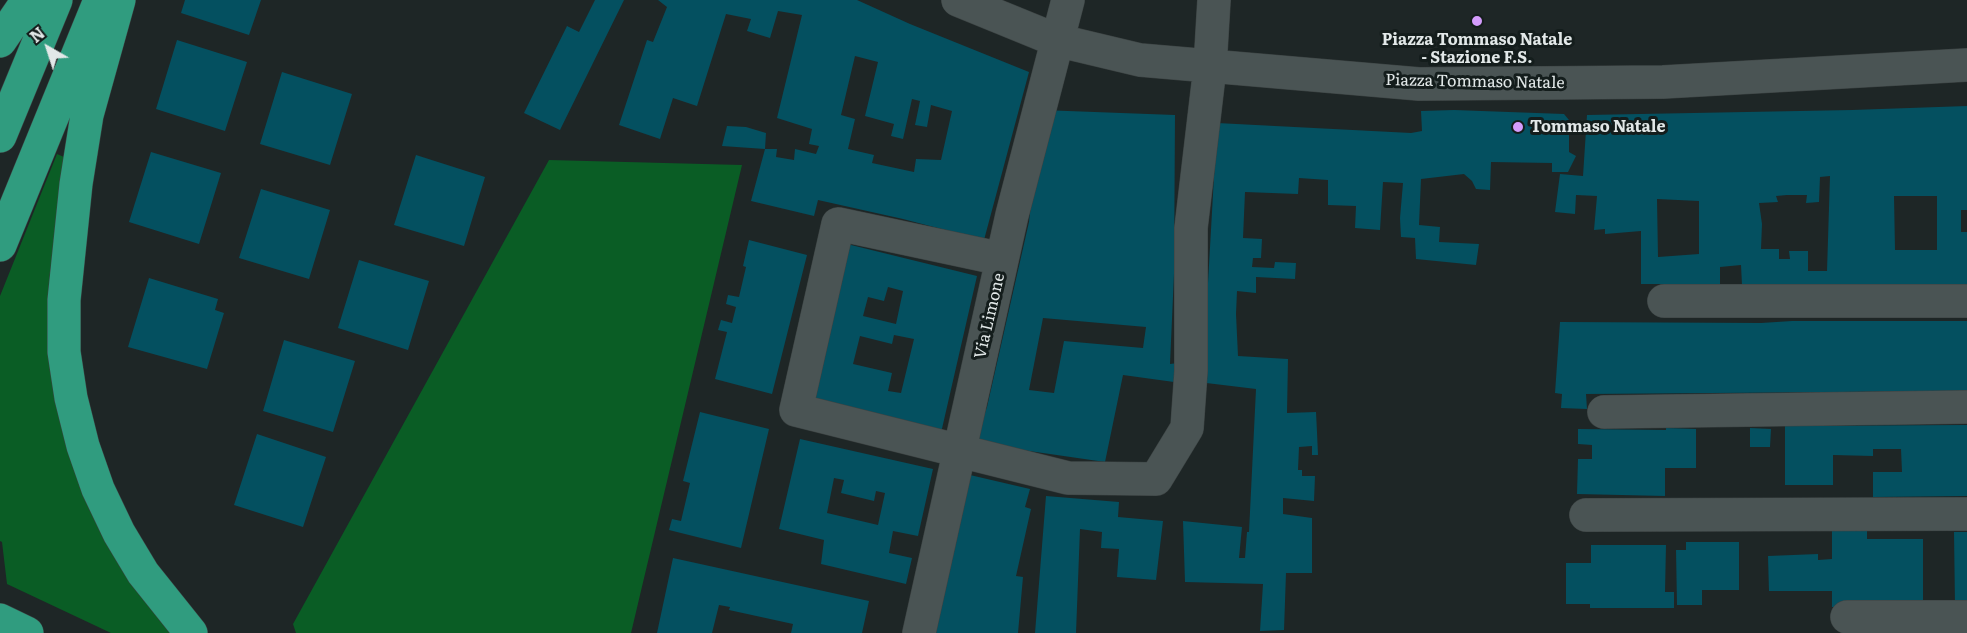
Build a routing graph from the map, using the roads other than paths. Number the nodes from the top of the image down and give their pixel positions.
1 (28, 0) edge
2 (56, 0) edge
3 (100, 0) edge
4 (118, 0) edge
5 (958, 0) edge
6 (1068, 0) edge
7 (1214, 0) edge
8 (1056, 40) junction
9 (0, 41) edge
10 (1967, 64) edge
11 (1210, 67) junction
12 (0, 136) edge
13 (0, 244) edge
14 (1002, 259) junction
15 (1664, 301) dead end
16 (1967, 301) edge
17 (1967, 407) edge
18 (1604, 412) dead end
19 (959, 450) junction
20 (1967, 514) edge
21 (1586, 515) dead end
22 (1847, 617) dead end
23 (1967, 617) edge
24 (0, 620) edge
25 (27, 633) edge
26 (191, 633) edge
27 (919, 633) edge

1 - 9 highway
2 - 12 highway
3 - 13 highway
4 - 26 highway
5 - 8 street, Piazza Tommaso Natale
6 - 8 street, Via Limone
7 - 11 street
8 - 11 street, Piazza Tommaso Natale
8 - 14 street, Via Limone
10 - 11 street, Piazza Tommaso Natale
11 - 19 street
14 - 19 street, Via Limone
14 - 19 street
15 - 16 street
17 - 18 street
19 - 27 street, Via Limone
20 - 21 street
22 - 23 street
24 - 25 highway

